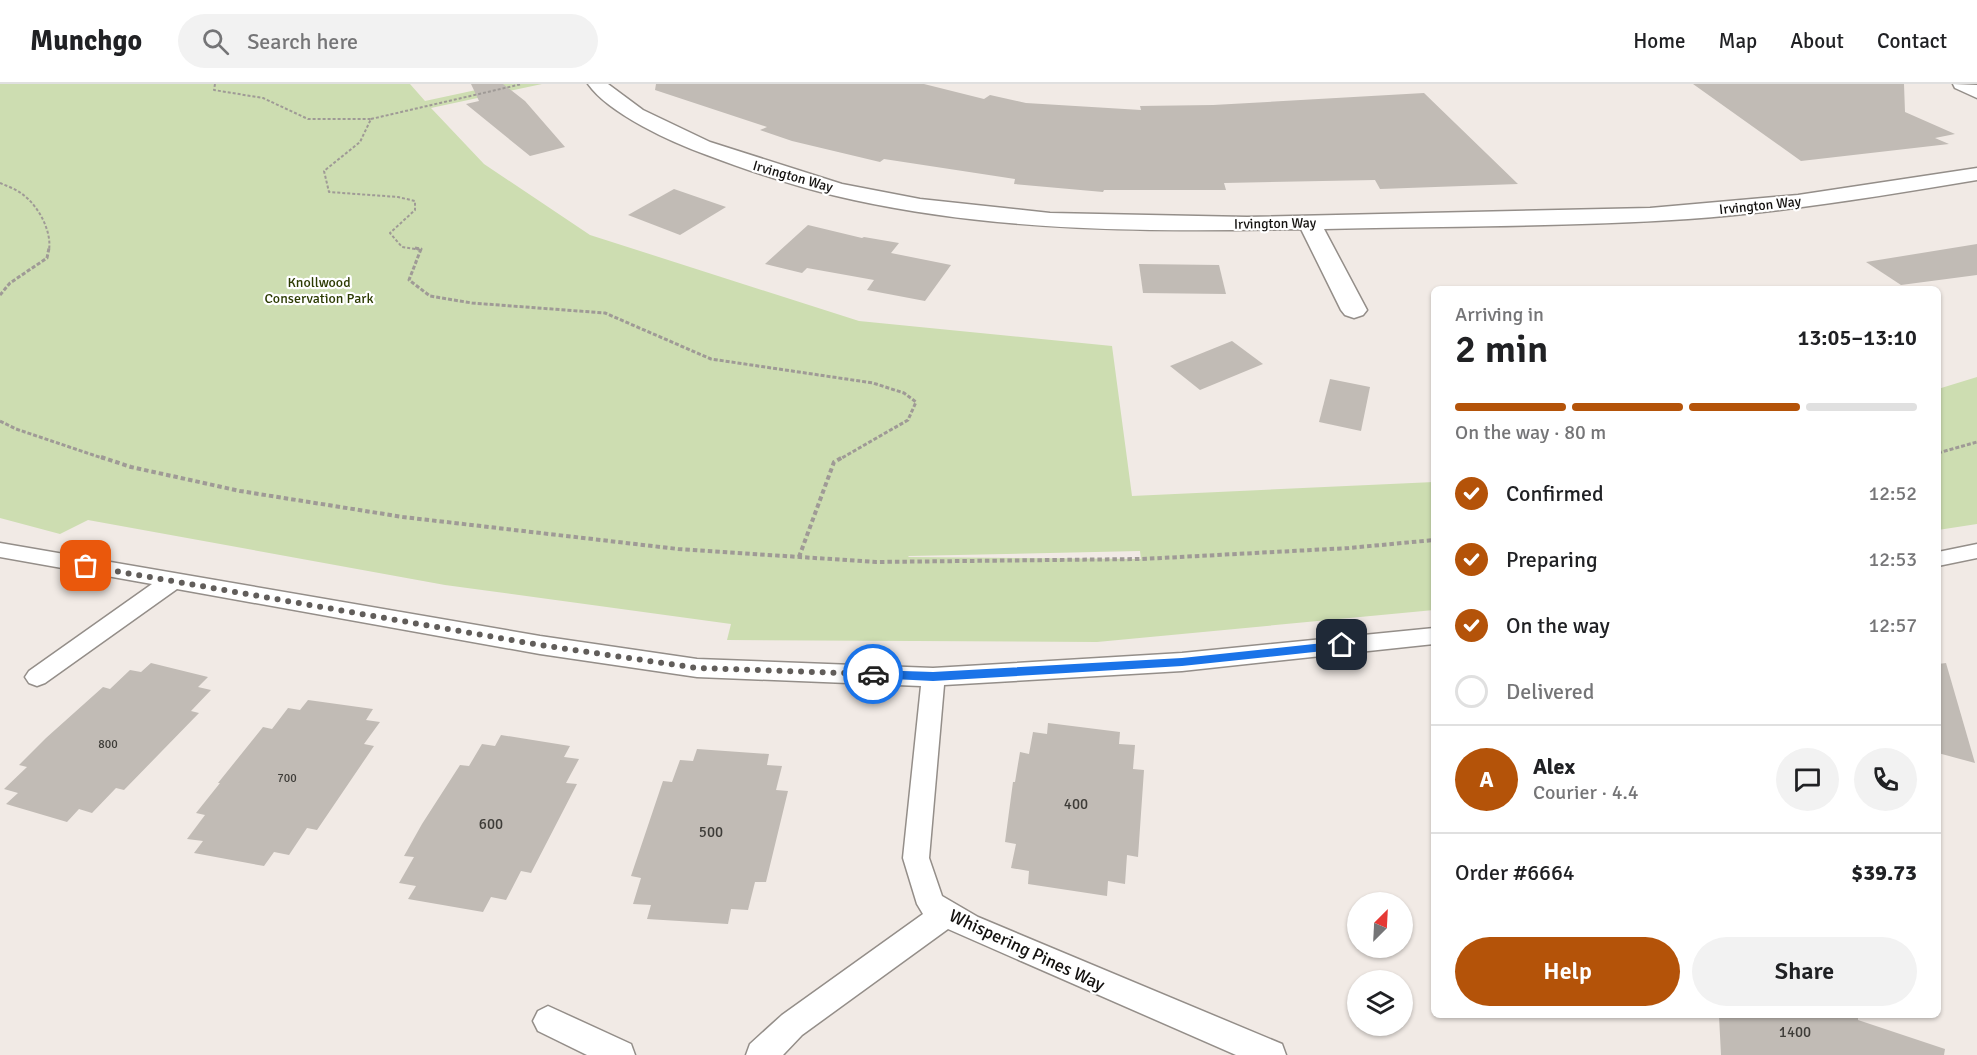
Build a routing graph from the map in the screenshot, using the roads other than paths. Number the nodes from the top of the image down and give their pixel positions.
1 (597, 84) edge
2 (1962, 84) edge
3 (1977, 92) edge
4 (1977, 174) edge
5 (1309, 223) junction
6 (1354, 310) dead end
7 (0, 550) edge
8 (1977, 551) edge
9 (1941, 558) edge
10 (171, 582) junction
11 (1431, 636) edge
12 (933, 676) junction
13 (37, 677) dead end
14 (947, 913) junction
15 (548, 1021) dead end
16 (620, 1055) edge
17 (760, 1055) edge
18 (1270, 1055) edge

1 - 5 street, Irvington Way
2 - 3 street
4 - 5 street, Irvington Way
5 - 6 street
7 - 10 lane
8 - 9 lane
10 - 12 lane
10 - 13 lane
11 - 12 lane
12 - 14 lane, Whispering Pines Way
14 - 17 lane
14 - 18 lane, Whispering Pines Way
15 - 16 lane

